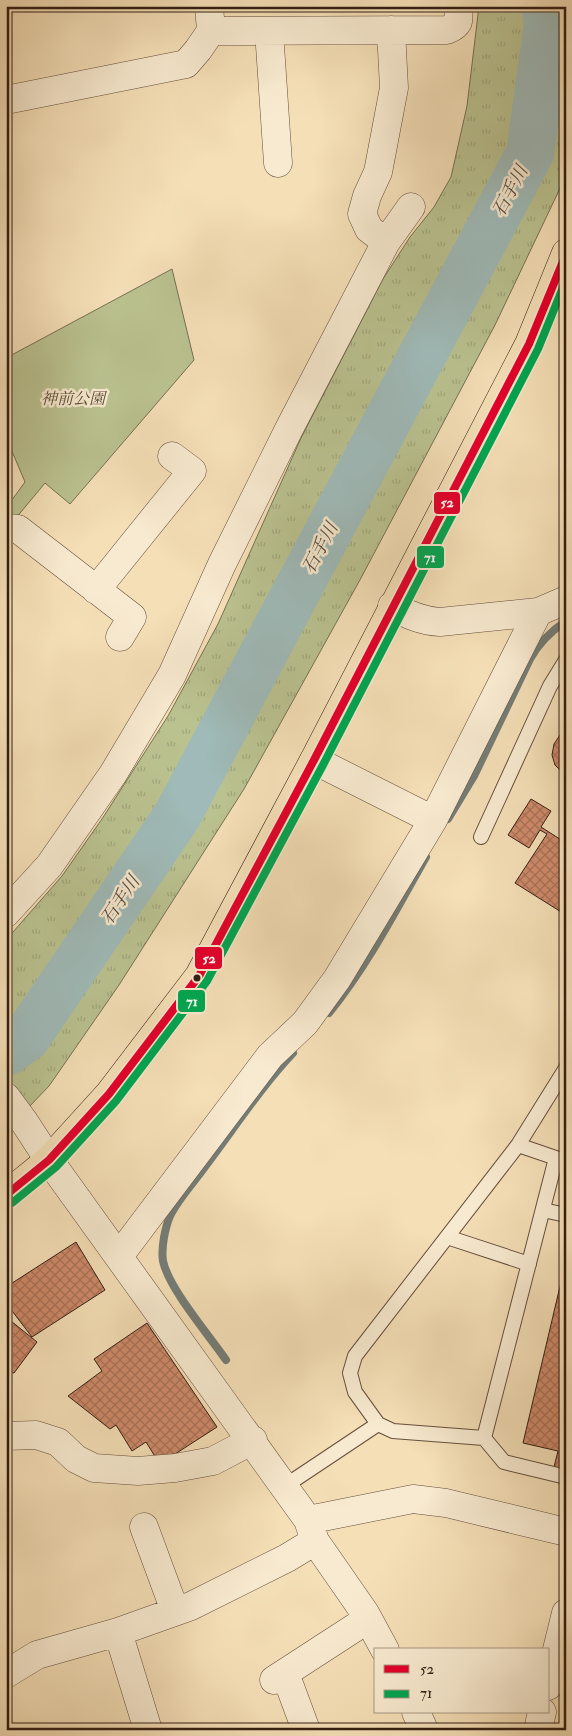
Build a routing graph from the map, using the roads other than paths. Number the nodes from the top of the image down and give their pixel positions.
1 (458, 6) edge
2 (210, 18) edge
3 (391, 30) junction
4 (269, 31) junction
5 (6, 100) edge
6 (278, 163) dead end
7 (411, 207) dead end
8 (386, 242) junction
9 (566, 253) edge
10 (172, 456) dead end
11 (6, 528) edge
12 (96, 590) junction
13 (566, 600) edge
14 (392, 606) junction
15 (538, 612) junction
16 (120, 637) dead end
17 (566, 660) edge
18 (314, 760) junction
19 (433, 820) junction
20 (481, 837) dead end
21 (6, 913) edge
22 (566, 1068) edge
23 (6, 1097) edge
24 (518, 1145) junction
25 (561, 1158) edge
26 (49, 1160) junction
27 (6, 1195) edge
28 (543, 1210) junction
29 (566, 1215) edge
30 (447, 1237) junction
31 (119, 1256) junction
32 (529, 1264) junction
33 (378, 1424) junction
34 (6, 1436) edge
35 (484, 1438) junction
36 (253, 1440) junction
37 (566, 1477) edge
38 (285, 1486) junction
39 (144, 1527) dead end
40 (312, 1530) junction
41 (566, 1532) edge
42 (175, 1611) junction
43 (566, 1613) edge
44 (368, 1619) junction
45 (118, 1632) junction
46 (384, 1648) edge
47 (6, 1674) edge
48 (550, 1678) edge
49 (417, 1714) edge
50 (542, 1714) edge
51 (148, 1730) edge
52 (306, 1730) edge
53 (424, 1730) edge
54 (538, 1730) edge

1 - 3 street
2 - 4 street
2 - 5 street
3 - 4 street
3 - 8 street
4 - 6 street
7 - 8 street
8 - 21 street
9 - 14 highway
10 - 12 street
11 - 12 street
12 - 16 street
13 - 15 street
14 - 15 street
14 - 18 highway
15 - 19 street
17 - 20 lane
18 - 19 street
18 - 26 highway
19 - 31 street
22 - 24 lane
23 - 26 street
24 - 25 lane
24 - 30 lane
25 - 28 lane
26 - 27 highway
26 - 31 street
28 - 29 lane
28 - 32 lane
30 - 32 lane
30 - 33 lane
31 - 36 street
32 - 35 lane
33 - 35 lane
33 - 38 lane
34 - 36 street
35 - 37 lane
36 - 38 street
38 - 40 street
39 - 42 street
40 - 41 street
40 - 42 street
40 - 44 street
42 - 45 street
43 - 48 street
44 - 46 street
44 - 52 street
45 - 47 street
45 - 51 street
49 - 53 street
50 - 54 street

